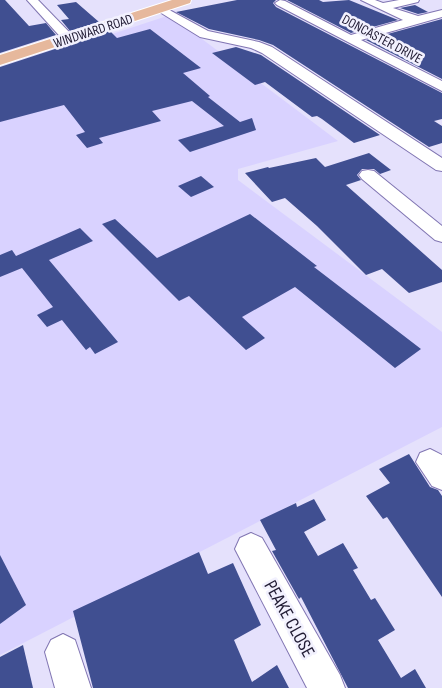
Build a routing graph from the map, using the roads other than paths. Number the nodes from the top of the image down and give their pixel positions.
1 (32, 0) edge
2 (294, 0) edge
3 (366, 0) edge
4 (414, 0) edge
5 (180, 1) edge
6 (281, 3) junction
7 (268, 6) dead end
8 (382, 7) junction
9 (162, 9) junction
10 (442, 14) edge
11 (419, 20) junction
12 (434, 27) dead end
13 (69, 39) junction
14 (349, 39) junction
15 (0, 60) edge
16 (442, 87) edge
17 (442, 166) edge
18 (368, 175) dead end
19 (442, 236) edge
20 (251, 549) dead end
21 (63, 652) dead end
22 (73, 688) edge
23 (327, 688) edge

1 - 13 street
2 - 6 street
3 - 8 street
4 - 8 street
5 - 9 main road, WINDWARD ROAD
6 - 7 street
6 - 14 street, DONCASTER DRIVE
8 - 11 street
9 - 13 main road, WINDWARD ROAD
9 - 17 street
10 - 11 street
11 - 12 street
11 - 14 street
13 - 15 main road, WINDWARD ROAD
14 - 16 street, DONCASTER DRIVE
18 - 19 street
20 - 23 street, PEAKE CLOSE
21 - 22 street

